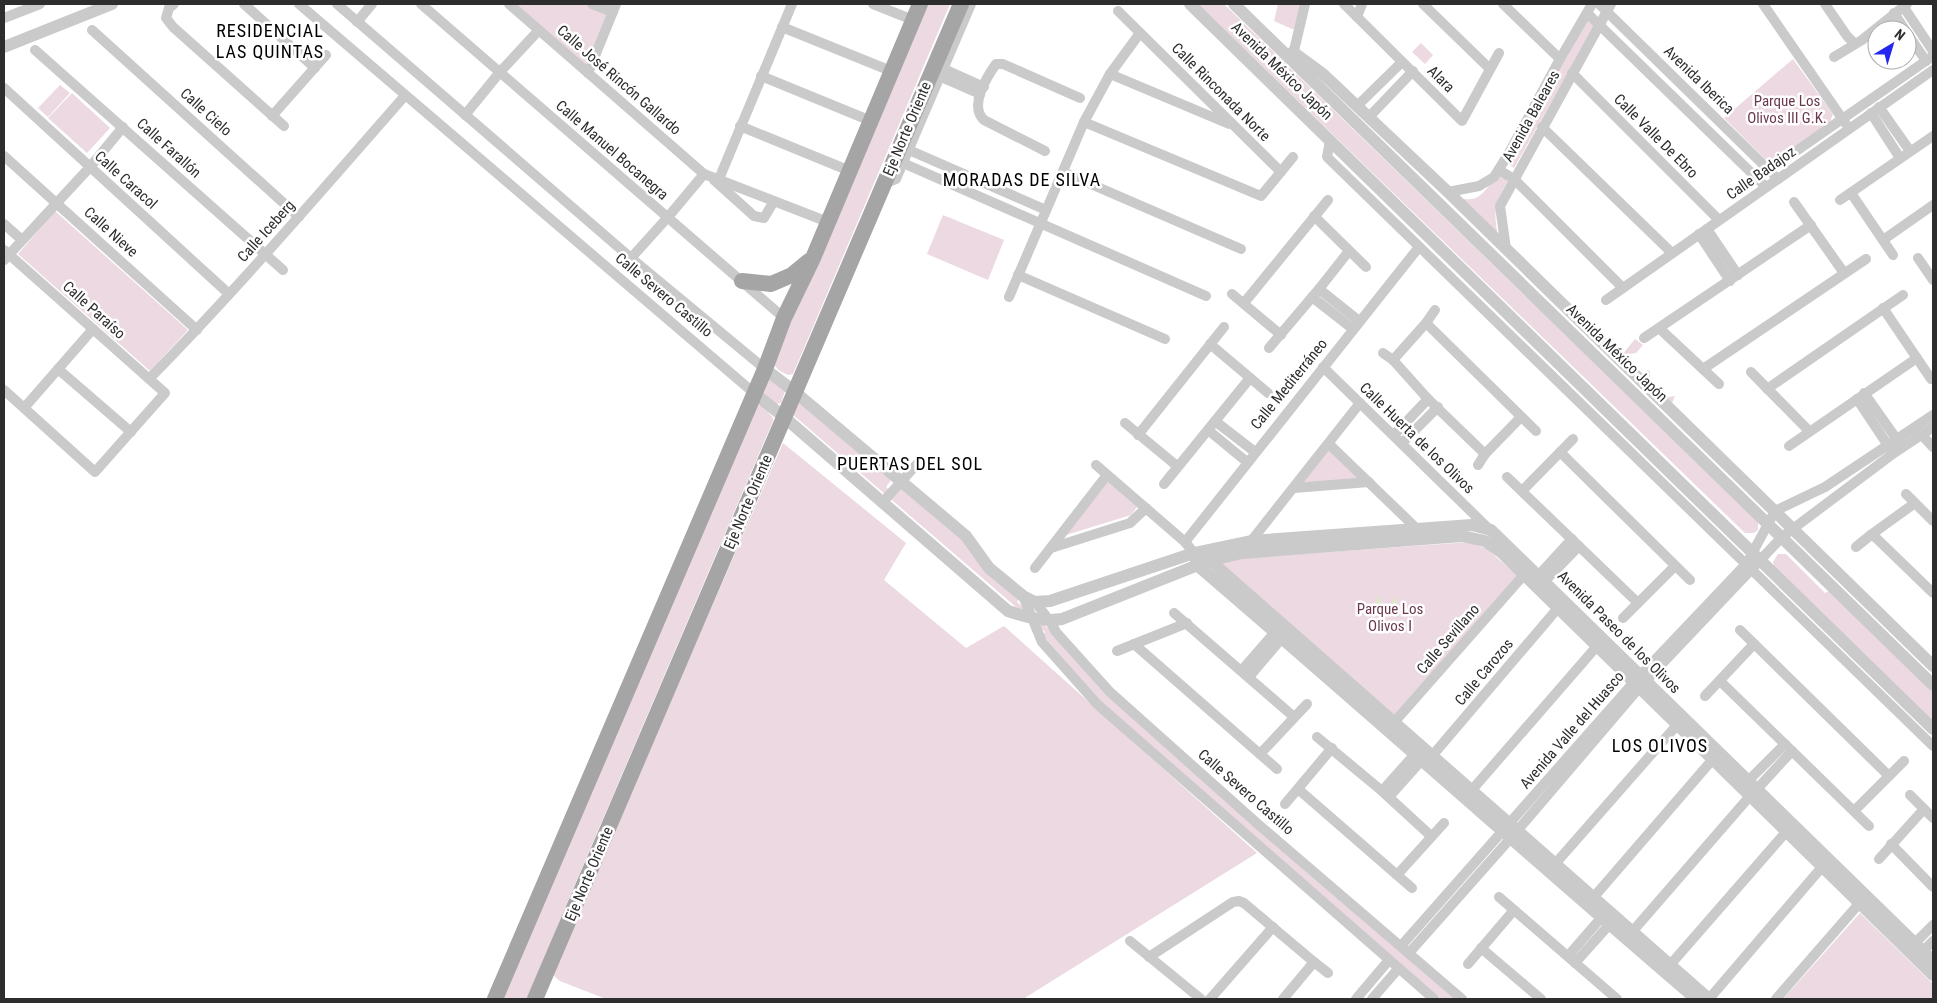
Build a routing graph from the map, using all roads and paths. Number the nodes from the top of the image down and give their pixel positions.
1 (40, 4) edge
2 (112, 4) edge
3 (174, 4) edge
4 (244, 4) edge
5 (299, 4) edge
6 (337, 4) edge
7 (372, 4) edge
8 (421, 4) edge
9 (509, 4) edge
10 (592, 4) edge
11 (792, 4) edge
12 (873, 4) edge
13 (920, 4) edge
14 (961, 4) edge
15 (972, 4) edge
16 (1190, 4) edge
17 (1234, 4) edge
18 (1305, 4) edge
19 (1344, 4) edge
20 (1362, 4) edge
21 (1423, 4) edge
22 (1503, 4) edge
23 (1763, 4) edge
24 (1825, 4) edge
25 (1905, 5) edge
26 (1605, 6) edge
27 (614, 8) edge
28 (1590, 8) edge
29 (1118, 11) dead end
30 (1894, 13) junction
31 (1358, 17) junction
32 (4, 18) edge
33 (913, 20) junction
34 (1899, 20) edge
35 (357, 22) junction
36 (1599, 24) junction
37 (782, 26) junction
38 (956, 27) junction
39 (92, 30) dead end
40 (539, 30) junction
41 (1140, 33) junction
42 (1854, 43) junction
43 (1917, 43) edge
44 (4, 47) edge
45 (35, 50) dead end
46 (1933, 51) edge
47 (1498, 53) dead end
48 (326, 55) dead end
49 (1292, 55) junction
50 (1834, 57) dead end
51 (1930, 58) edge
52 (1560, 59) junction
53 (1402, 62) junction
54 (314, 68) junction
55 (1490, 69) junction
56 (1933, 70) edge
57 (891, 71) junction
58 (1413, 71) junction
59 (500, 72) junction
60 (588, 72) junction
61 (943, 73) junction
62 (1572, 73) junction
63 (1110, 74) junction
64 (761, 76) junction
65 (4, 88) edge
66 (982, 91) junction
67 (1694, 96) junction
68 (1080, 98) dead end
69 (402, 99) dead end
70 (1357, 106) junction
71 (1683, 106) junction
72 (1875, 110) junction
73 (465, 115) junction
74 (272, 116) junction
75 (1369, 118) junction
76 (1843, 119) junction
77 (871, 121) junction
78 (1084, 122) junction
79 (284, 126) dead end
80 (740, 126) junction
81 (124, 127) junction
82 (1235, 127) junction
83 (1542, 127) junction
84 (1849, 129) junction
85 (1933, 136) edge
86 (1330, 141) junction
87 (909, 150) junction
88 (1045, 150) dead end
89 (1910, 151) junction
90 (4, 156) edge
91 (1293, 157) dead end
92 (1900, 158) junction
93 (904, 163) junction
94 (90, 168) junction
95 (1769, 169) junction
96 (1499, 170) junction
97 (850, 171) junction
98 (1063, 172) junction
99 (1281, 172) junction
100 (964, 174) junction
101 (711, 176) junction
102 (1514, 179) junction
103 (1758, 179) junction
104 (1778, 179) junction
105 (883, 184) junction
106 (960, 187) junction
107 (1766, 187) junction
108 (1448, 192) junction
109 (1851, 193) junction
110 (1328, 200) dead end
111 (1840, 200) dead end
112 (774, 201) junction
113 (56, 202) junction
114 (1794, 202) dead end
115 (1933, 205) edge
116 (1046, 210) junction
117 (1314, 216) junction
118 (299, 217) junction
119 (668, 218) junction
120 (1719, 220) junction
121 (828, 222) junction
122 (1041, 223) junction
123 (4, 224) edge
124 (1811, 225) junction
125 (1703, 232) junction
126 (22, 240) junction
127 (1883, 240) junction
128 (1419, 247) junction
129 (1241, 249) dead end
130 (1506, 249) junction
131 (1349, 250) junction
132 (1672, 253) junction
133 (5, 255) edge
134 (265, 255) junction
135 (1894, 255) dead end
136 (631, 258) junction
137 (813, 258) junction
138 (1918, 258) dead end
139 (1866, 259) dead end
140 (1366, 267) dead end
141 (283, 270) dead end
142 (1844, 273) junction
143 (1018, 276) junction
144 (1734, 278) junction
145 (1933, 279) edge
146 (742, 281) junction
147 (1624, 288) junction
148 (1320, 289) junction
149 (229, 294) junction
150 (1232, 294) dead end
151 (1903, 295) dead end
152 (1206, 296) dead end
153 (1009, 297) dead end
154 (1312, 297) junction
155 (1606, 300) dead end
156 (1244, 303) junction
157 (1883, 308) junction
158 (1435, 310) dead end
159 (784, 318) junction
160 (1426, 323) junction
161 (1356, 325) junction
162 (1224, 327) dead end
163 (1659, 328) junction
164 (93, 329) junction
165 (197, 330) junction
166 (1591, 332) junction
167 (1281, 335) junction
168 (1644, 338) dead end
169 (1165, 339) dead end
170 (1581, 341) junction
171 (1210, 344) junction
172 (1269, 348) dead end
173 (1383, 353) dead end
174 (1916, 358) junction
175 (1393, 360) junction
176 (1322, 367) junction
177 (58, 369) junction
178 (765, 369) junction
179 (1703, 369) junction
180 (1751, 372) dead end
181 (1250, 378) junction
182 (149, 379) junction
183 (1931, 379) dead end
184 (1718, 384) dead end
185 (1767, 388) junction
186 (4, 390) edge
187 (795, 392) junction
188 (754, 393) junction
189 (1268, 393) dead end
190 (1861, 396) junction
191 (1428, 398) junction
192 (1360, 403) junction
193 (1438, 407) junction
194 (24, 408) junction
195 (784, 417) junction
196 (1521, 417) junction
197 (1215, 421) junction
198 (1932, 422) edge
199 (1125, 423) dead end
200 (1685, 423) junction
201 (1208, 430) junction
202 (1536, 431) dead end
203 (1809, 431) junction
204 (1918, 431) junction
205 (131, 432) junction
206 (1675, 433) junction
207 (1138, 435) junction
208 (1398, 439) junction
209 (1573, 439) dead end
210 (1329, 444) junction
211 (1789, 446) dead end
212 (1895, 446) junction
213 (1933, 447) edge
214 (1254, 452) junction
215 (1560, 452) junction
216 (1485, 454) junction
217 (1247, 462) junction
218 (917, 464) dead end
219 (1096, 465) dead end
220 (1478, 465) dead end
221 (1177, 466) junction
222 (1107, 474) junction
223 (1507, 477) dead end
224 (902, 482) junction
225 (1369, 482) junction
226 (1164, 484) dead end
227 (1294, 488) junction
228 (1522, 491) junction
229 (1906, 494) dead end
230 (882, 503) junction
231 (1915, 503) junction
232 (1146, 508) junction
233 (1775, 511) junction
234 (1933, 521) edge
235 (1767, 523) junction
236 (1416, 528) junction
237 (1792, 528) junction
238 (1491, 530) junction
239 (1872, 534) junction
240 (1782, 537) junction
241 (1186, 541) junction
242 (1251, 541) junction
243 (1576, 542) junction
244 (1856, 547) dead end
245 (1051, 548) junction
246 (1242, 553) junction
247 (1201, 558) junction
248 (1753, 562) junction
249 (1675, 566) junction
250 (1035, 568) dead end
251 (1534, 574) junction
252 (1690, 580) dead end
253 (1933, 593) edge
254 (1023, 596) junction
255 (1035, 602) junction
256 (1638, 603) junction
257 (1558, 608) junction
258 (1008, 611) joint
259 (1174, 613) dead end
260 (1031, 618) junction
261 (1623, 618) dead end
262 (1050, 621) junction
263 (1187, 623) junction
264 (1740, 630) dead end
265 (1278, 635) junction
266 (1134, 644) junction
267 (1754, 644) junction
268 (1597, 646) junction
269 (1117, 652) dead end
270 (1933, 666) edge
271 (1246, 674) junction
272 (1720, 681) junction
273 (1640, 682) junction
274 (1933, 685) edge
275 (1705, 696) dead end
276 (1307, 704) dead end
277 (1294, 717) junction
278 (1677, 725) junction
279 (1391, 726) junction
280 (1933, 729) edge
281 (1318, 737) dead end
282 (1933, 746) edge
283 (1788, 747) junction
284 (1332, 748) junction
285 (1260, 754) junction
286 (1423, 757) junction
287 (1713, 759) junction
288 (1904, 761) dead end
289 (1277, 769) dead end
290 (1889, 776) junction
291 (1298, 789) junction
292 (1752, 789) junction
293 (1471, 791) junction
294 (1385, 794) junction
295 (1910, 795) dead end
296 (1285, 804) dead end
297 (1924, 809) junction
298 (1854, 811) junction
299 (1933, 818) edge
300 (1444, 823) dead end
301 (1869, 826) dead end
302 (1510, 832) junction
303 (1786, 832) junction
304 (1431, 836) junction
305 (1891, 844) junction
306 (1878, 858) dead end
307 (1555, 864) junction
308 (1822, 867) junction
309 (1397, 875) junction
310 (1933, 887) edge
311 (1412, 888) dead end
312 (1500, 897) dead end
313 (1593, 898) junction
314 (1863, 900) junction
315 (1514, 910) junction
316 (1605, 921) junction
317 (1933, 925) edge
318 (1273, 927) junction
319 (1632, 932) junction
320 (1130, 941) dead end
321 (1933, 941) edge
322 (1401, 946) junction
323 (1919, 947) junction
324 (1481, 948) junction
325 (1409, 953) junction
326 (1149, 957) junction
327 (1389, 960) junction
328 (1572, 960) junction
329 (1933, 961) edge
330 (1314, 962) junction
331 (1468, 964) dead end
332 (1670, 965) junction
333 (1398, 969) junction
334 (1328, 974) dead end
335 (1933, 975) edge
336 (496, 999) edge
337 (535, 999) edge
338 (1200, 999) edge
339 (1210, 999) edge
340 (1283, 999) edge
341 (1356, 999) edge
342 (1372, 999) edge
343 (1434, 999) edge
344 (1462, 999) edge
345 (1541, 999) edge
346 (1616, 999) edge
347 (1696, 999) edge
348 (1709, 999) edge
349 (1776, 999) edge

1 - 32 street
2 - 44 street
3 - 74 street
4 - 54 street
5 - 188 street, Calle Severo Castillo
6 - 35 street, Calle Severo Castillo
7 - 35 street
8 - 59 street, Calle Manuel Bocanegra
9 - 40 street, Calle José Rincón Gallardo
10 - 27 street
11 - 37 street
12 - 33 street
13 - 33 main road
14 - 38 main road, Eje Norte Oriente
15 - 38 street
16 - 86 street, Avenida México Japón
17 - 49 street, Avenida México Japón
18 - 49 street
19 - 31 street, Alara
20 - 31 street
21 - 55 street
22 - 52 street
23 - 76 street
24 - 42 street
25 - 30 street
25 - 46 street
26 - 36 street, Avenida Baleares
26 - 67 street, Avenida Iberica
27 - 60 street
28 - 36 street, Avenida Iberica
28 - 52 street, Avenida Baleares
29 - 41 street, Calle Rinconada Norte
30 - 34 street
30 - 42 street
31 - 53 street, Alara
33 - 57 main road
35 - 73 street, Calle Severo Castillo
36 - 62 street, Avenida Baleares
36 - 71 street, Avenida Iberica
37 - 57 street
37 - 64 street
38 - 61 street
38 - 105 main road, Eje Norte Oriente
39 - 118 street, Calle Cielo
40 - 59 street
40 - 60 street, Calle José Rincón Gallardo
41 - 63 street
41 - 82 street, Calle Rinconada Norte
42 - 50 street
43 - 51 street
45 - 81 street, Calle Farallón
47 - 55 street, Alara
48 - 54 street
49 - 70 street, Avenida México Japón
49 - 170 street, Avenida México Japón
51 - 76 street, Calle Badajoz
52 - 96 street, Avenida Baleares
53 - 58 street, Alara
53 - 70 street
54 - 74 street
55 - 58 street, Alara
56 - 72 street, Calle Badajoz
57 - 77 main road
58 - 75 street
59 - 73 street
59 - 119 street, Calle Manuel Bocanegra
60 - 101 street, Calle José Rincón Gallardo
61 - 66 street
61 - 87 street
62 - 83 street, Avenida Baleares
62 - 120 street, Calle Valle De Ebro
63 - 78 street
63 - 82 street
64 - 77 street
64 - 80 street
65 - 94 street, Calle Caracol
66 - 68 street
66 - 88 street
67 - 71 street
67 - 95 street, Avenida Iberica
69 - 118 street, Calle Iceberg
70 - 75 street, Avenida México Japón
71 - 103 street, Avenida Iberica
72 - 84 street, Calle Badajoz
72 - 89 street
72 - 92 street
73 - 136 street, Calle Severo Castillo
74 - 79 street
75 - 108 street, Avenida México Japón
76 - 84 street
76 - 95 street, Calle Badajoz
77 - 97 main road
78 - 98 street
78 - 99 street
80 - 97 street
80 - 101 street
81 - 94 street
81 - 134 street, Calle Farallón
82 - 99 street, Calle Rinconada Norte
83 - 102 street, Avenida Baleares
83 - 132 street
84 - 104 street, Calle Badajoz
85 - 89 street
86 - 128 street, Avenida México Japón
86 - 248 street, Avenida México Japón
87 - 93 street
87 - 100 street
89 - 92 street
90 - 113 street, Calle Nieve
91 - 99 street
92 - 109 street
93 - 105 street
93 - 106 street
94 - 113 street
94 - 149 street, Calle Caracol
95 - 103 street, Calle Badajoz
95 - 104 street, Avenida Iberica
96 - 102 street
96 - 108 street, Avenida Baleares
97 - 121 main road
98 - 116 street
98 - 129 street
100 - 106 street
100 - 116 street
101 - 112 street, Calle José Rincón Gallardo
101 - 112 street, Calle José Rincón Gallardo
101 - 119 street
102 - 130 street, Avenida Baleares
102 - 147 street
103 - 107 street, Avenida Iberica
104 - 107 street, Calle Badajoz
105 - 187 main road, Eje Norte Oriente
106 - 122 street
107 - 120 street, Calle Badajoz
108 - 130 street, Avenida México Japón
109 - 111 street
109 - 127 street
110 - 117 street
112 - 121 street, Calle José Rincón Gallardo
113 - 126 street
113 - 165 street, Calle Nieve
114 - 124 street
115 - 127 street
116 - 122 street
117 - 131 street
117 - 156 street
118 - 134 street, Calle Iceberg
119 - 136 street
119 - 146 street, Calle Manuel Bocanegra
120 - 125 street, Calle Badajoz
121 - 137 main road
122 - 143 street
122 - 152 street
123 - 126 street
124 - 142 street
124 - 144 street
125 - 132 street, Calle Badajoz
125 - 144 street
126 - 133 street
127 - 135 street
128 - 161 street, Calle Mediterráneo
128 - 248 street, Avenida México Japón
130 - 166 street, Avenida México Japón
131 - 140 street
131 - 148 street
132 - 147 street, Calle Badajoz
133 - 164 street, Calle Paraíso
134 - 141 street, Calle Farallón
134 - 149 street, Calle Iceberg
136 - 178 street, Calle Severo Castillo
137 - 146 main road
137 - 159 main road
138 - 145 street
139 - 142 street
142 - 179 street
143 - 153 street
143 - 169 street
144 - 163 street
146 - 159 street, Calle Manuel Bocanegra
147 - 155 street, Calle Badajoz
148 - 154 street
148 - 161 street
149 - 165 street, Calle Iceberg
150 - 156 street
151 - 157 street
154 - 161 street
154 - 167 street
156 - 167 street
157 - 174 street
157 - 185 street
158 - 160 street
159 - 178 main road
160 - 175 street
160 - 196 street
161 - 176 street, Calle Mediterráneo
162 - 171 street
163 - 168 street
163 - 179 street
164 - 177 street
164 - 182 street, Calle Paraíso
165 - 182 street, Calle Iceberg
166 - 170 street
166 - 200 street, Avenida México Japón
167 - 172 street
170 - 206 street, Avenida México Japón
171 - 181 street
171 - 207 street
173 - 175 street
174 - 183 street
174 - 190 street
175 - 191 street
176 - 192 street, Calle Huerta de los Olivos
176 - 214 street, Calle Mediterráneo
177 - 194 street
177 - 205 street
178 - 187 street, Calle Severo Castillo
178 - 188 main road
179 - 184 street
180 - 185 street
181 - 189 street
181 - 197 street
182 - 205 street, Calle Paraíso
185 - 203 street
186 - 194 street
187 - 195 main road, Eje Norte Oriente
187 - 224 street, Calle Severo Castillo
188 - 195 street, Calle Severo Castillo
188 - 336 main road
190 - 203 street
190 - 212 street
191 - 193 street
191 - 208 street
192 - 208 street, Calle Huerta de los Olivos
192 - 210 street
193 - 208 street
193 - 216 street
194 - 205 street
195 - 230 street, Calle Severo Castillo
195 - 337 main road, Eje Norte Oriente
196 - 202 street
196 - 216 street
197 - 201 street
197 - 214 street
198 - 204 street, Avenida Valle del Huasco
199 - 207 street
200 - 206 street
200 - 233 street, Avenida México Japón
201 - 217 street
201 - 221 street
203 - 211 street
204 - 212 street, Avenida Valle del Huasco
204 - 213 street
206 - 235 street, Avenida México Japón
207 - 221 street
208 - 238 street, Calle Huerta de los Olivos
209 - 215 street
210 - 225 street
210 - 227 street
212 - 233 street, Avenida Valle del Huasco
212 - 237 street, Avenida Valle del Huasco
214 - 217 street, Calle Mediterráneo
215 - 228 street
215 - 249 street
216 - 220 street
217 - 241 street, Calle Mediterráneo
218 - 224 street
219 - 222 street
221 - 226 street
222 - 232 street
222 - 245 street
223 - 228 street
224 - 230 street
224 - 254 street, Calle Severo Castillo
225 - 227 street
225 - 236 street
227 - 242 street
228 - 243 street
229 - 231 street
230 - 258 street, Calle Severo Castillo
231 - 234 street
231 - 239 street
232 - 241 street
232 - 245 street
233 - 235 street, Avenida Valle del Huasco
233 - 237 street, Avenida México Japón
235 - 240 street, Avenida México Japón
235 - 248 street, Avenida Valle del Huasco
236 - 238 street, Avenida Paseo de los Olivos
236 - 242 street, Avenida Paseo de los Olivos
237 - 240 street, Avenida Valle del Huasco
237 - 270 street, Avenida México Japón
238 - 251 street, Avenida Paseo de los Olivos
239 - 244 street
239 - 253 street
240 - 248 street, Avenida Valle del Huasco
240 - 274 street, Avenida México Japón
241 - 247 street
242 - 246 street
242 - 247 street, Avenida Paseo de los Olivos
243 - 251 street, Calle Sevillano
243 - 256 street
245 - 250 street
246 - 247 street, Avenida Paseo de los Olivos
246 - 251 street, Avenida Paseo de los Olivos
247 - 255 street, Avenida Paseo de los Olivos
247 - 262 street, Avenida Paseo de los Olivos
247 - 265 street
247 - 279 street
248 - 273 street, Avenida Valle del Huasco
248 - 280 street, Avenida México Japón
248 - 282 street, Avenida México Japón
249 - 252 street
249 - 256 street
251 - 257 street, Avenida Paseo de los Olivos
251 - 273 street, Avenida Paseo de los Olivos
251 - 279 street, Calle Sevillano
254 - 255 street, Calle Severo Castillo
254 - 260 street
255 - 262 street, Calle Severo Castillo
256 - 261 street
257 - 268 street, Avenida Paseo de los Olivos
257 - 286 street, Calle Carozos
258 - 260 street, Avenida Paseo de los Olivos
259 - 263 street
260 - 262 street, Avenida Paseo de los Olivos
260 - 327 street
262 - 322 street, Calle Severo Castillo
263 - 266 street
263 - 271 street
264 - 267 street
265 - 271 street
265 - 279 street
266 - 269 street
266 - 285 street
267 - 272 street
267 - 290 street
268 - 273 street, Avenida Paseo de los Olivos
268 - 293 street
271 - 277 street
272 - 275 street
272 - 283 street
273 - 278 street, Avenida Paseo de los Olivos
273 - 292 street, Avenida Paseo de los Olivos
273 - 302 street, Avenida Valle del Huasco
276 - 277 street
277 - 285 street
278 - 287 street, Avenida Paseo de los Olivos
278 - 307 street
279 - 286 street
281 - 284 street
283 - 292 street
283 - 298 street
284 - 291 street
284 - 294 street
285 - 289 street
286 - 293 street
286 - 294 street, Calle Carozos
286 - 302 street
287 - 292 street, Avenida Paseo de los Olivos
287 - 313 street
288 - 290 street
290 - 298 street
291 - 296 street
291 - 309 street
292 - 303 street, Avenida Paseo de los Olivos
292 - 314 street, Avenida Paseo de los Olivos
292 - 319 street
293 - 302 street
294 - 304 street
295 - 297 street
297 - 299 street
297 - 305 street
298 - 301 street
300 - 304 street
302 - 307 street
302 - 316 street
302 - 322 street, Avenida Valle del Huasco
302 - 325 street, Avenida Valle del Huasco
303 - 308 street, Avenida Paseo de los Olivos
303 - 332 street
304 - 309 street
305 - 306 street
305 - 310 street
307 - 313 street
308 - 314 street, Avenida Paseo de los Olivos
308 - 348 street
309 - 311 street
312 - 315 street
313 - 319 street
314 - 323 street, Avenida Paseo de los Olivos
314 - 335 street, Avenida Paseo de los Olivos
314 - 349 street
315 - 324 street
315 - 328 street
316 - 328 street
316 - 347 street
317 - 323 street
318 - 326 street
318 - 330 street
318 - 339 street
319 - 332 street
320 - 326 street
321 - 323 street
322 - 325 street, Calle Severo Castillo
323 - 329 street, Avenida Paseo de los Olivos
324 - 331 street
324 - 345 street
325 - 344 street, Calle Severo Castillo
326 - 338 street
327 - 333 street
327 - 341 street
328 - 346 street
330 - 334 street
330 - 340 street
332 - 348 street
333 - 342 street
333 - 343 street

